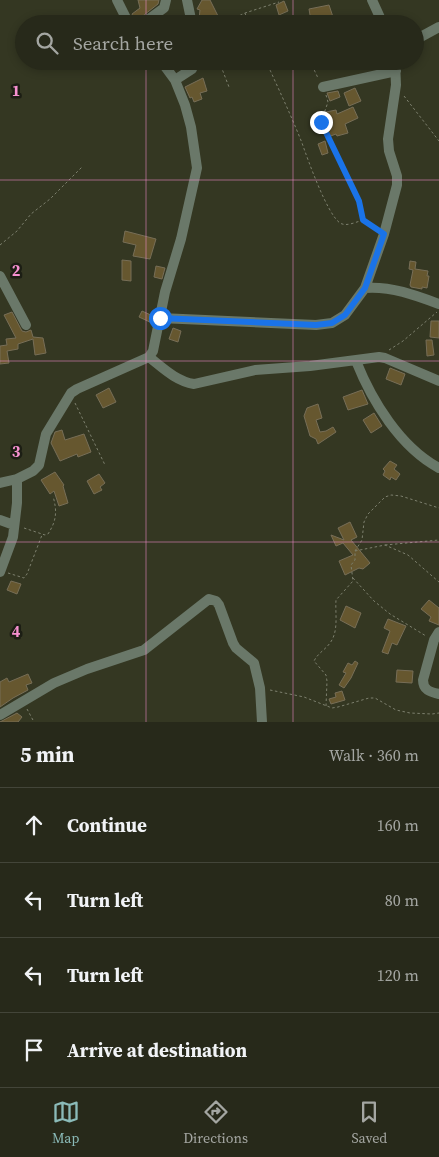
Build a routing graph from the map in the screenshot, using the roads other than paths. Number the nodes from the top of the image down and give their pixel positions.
1 (117, 0) edge
2 (166, 0) edge
3 (187, 0) edge
4 (372, 0) edge
5 (124, 15) edge
6 (154, 15) edge
7 (190, 15) edge
8 (379, 15) edge
9 (439, 27) edge
10 (424, 35) edge
11 (168, 70) edge
12 (191, 70) edge
13 (382, 70) edge
14 (396, 70) edge
15 (175, 80) junction
16 (323, 87) road end
17 (0, 276) edge
18 (365, 288) junction
19 (439, 304) edge
20 (160, 318) junction
21 (26, 324) dead end
22 (149, 357) junction
23 (356, 361) junction
24 (439, 381) edge
25 (439, 468) edge
26 (18, 479) junction
27 (0, 483) edge
28 (0, 520) edge
29 (14, 525) junction
30 (0, 571) edge
31 (436, 636) edge
32 (439, 694) edge
33 (0, 715) edge
34 (262, 722) edge

1 - 5 street
2 - 6 street
3 - 7 street
4 - 8 street
9 - 10 street
11 - 15 street
12 - 15 street
13 - 16 street
14 - 18 street
15 - 20 street
17 - 21 street
18 - 19 street
18 - 20 street
20 - 22 street
22 - 23 street
22 - 26 street
23 - 24 street
23 - 25 street
26 - 27 street
26 - 29 street
28 - 29 street
29 - 30 street
31 - 32 street
33 - 34 street

